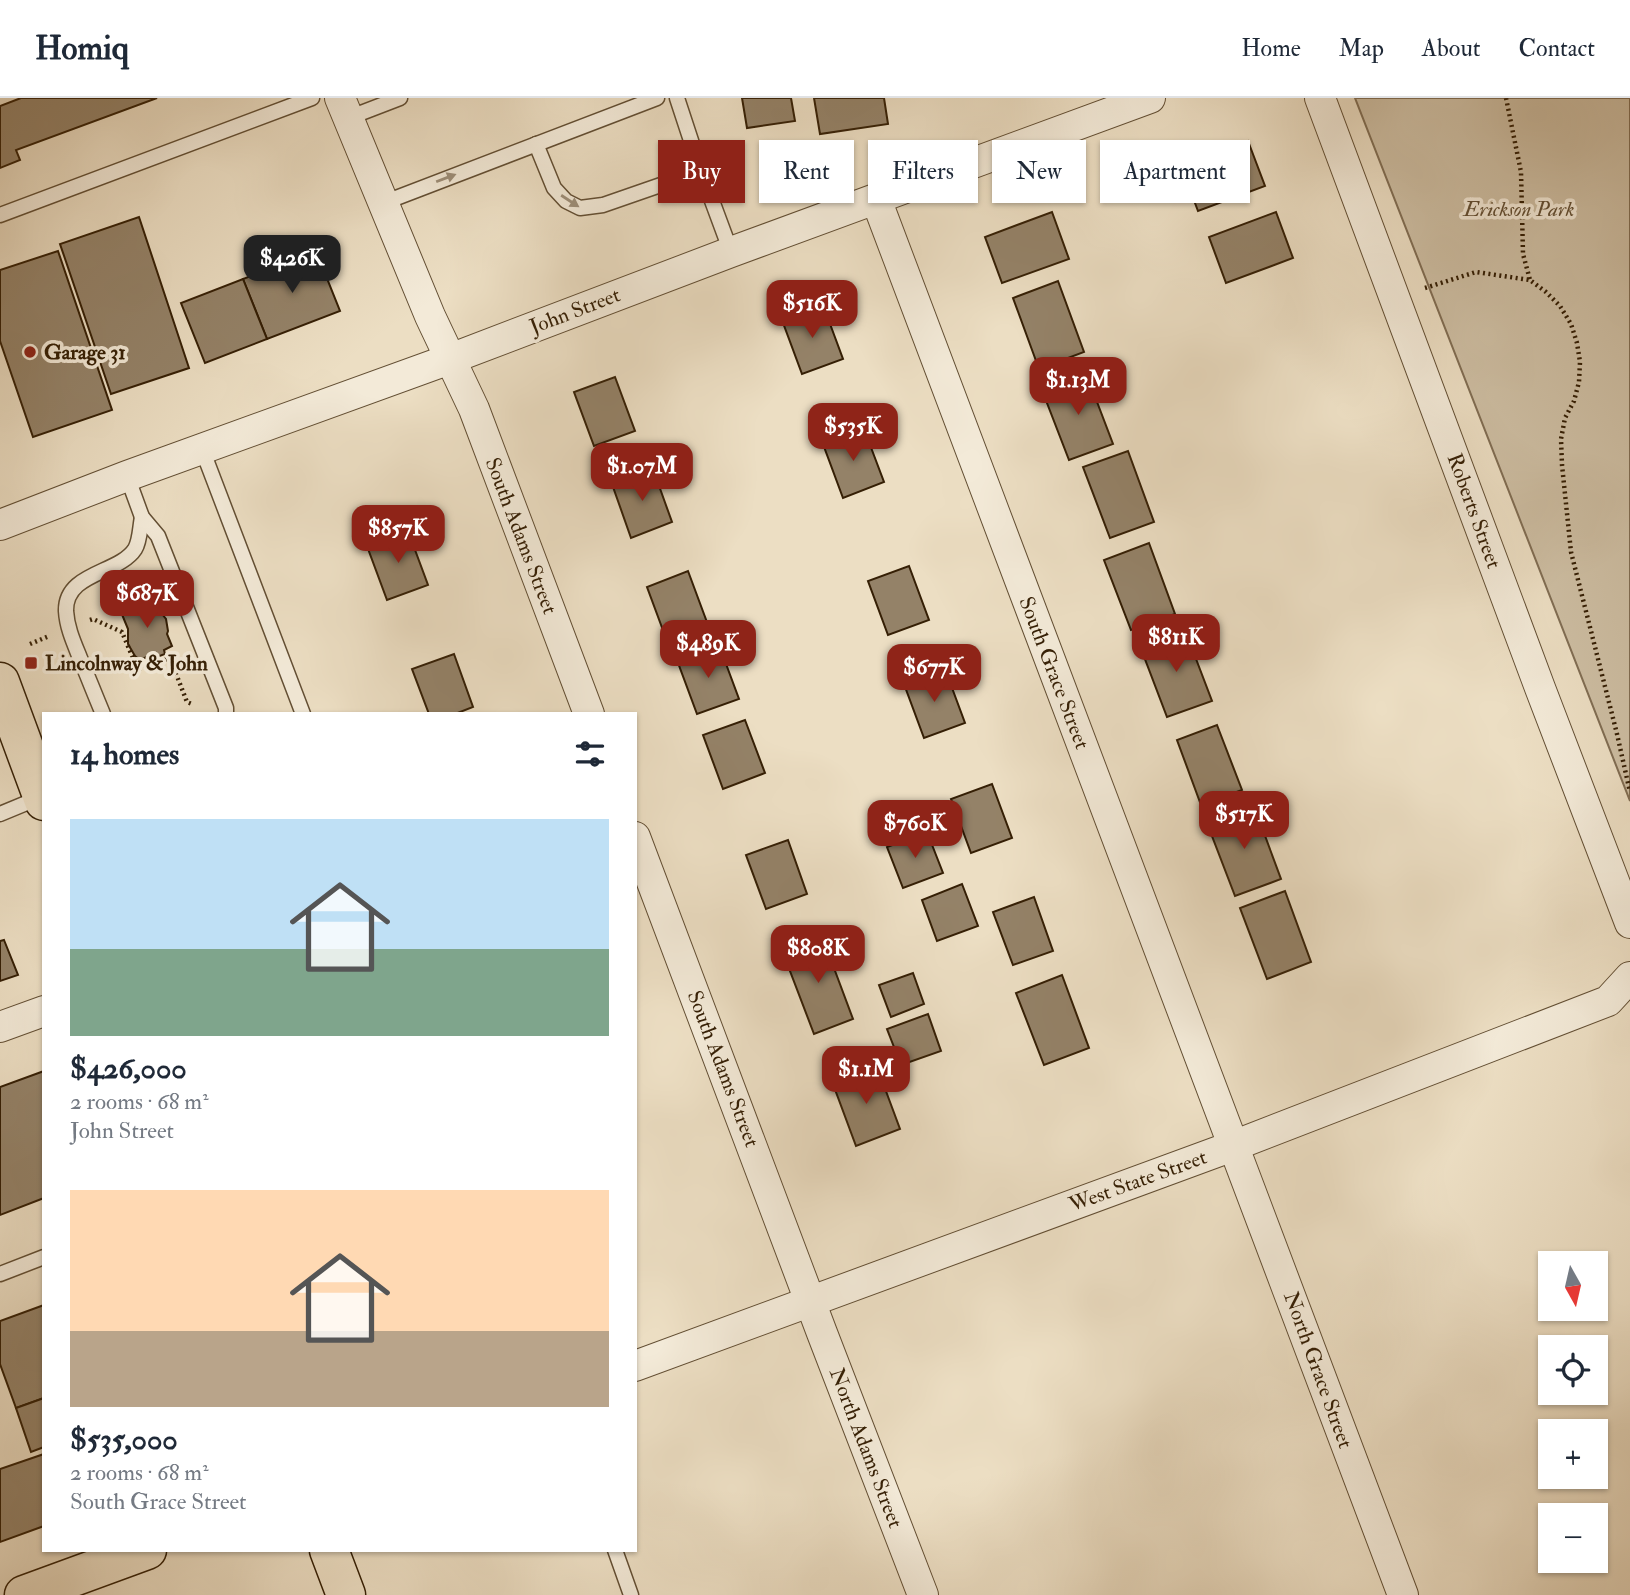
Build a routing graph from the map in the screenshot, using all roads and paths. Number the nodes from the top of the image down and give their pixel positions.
1 (312, 98) edge
2 (400, 98) edge
3 (657, 98) edge
4 (677, 98) edge
5 (1150, 98) edge
6 (1320, 98) edge
7 (1506, 98) edge
8 (344, 108) edge
9 (691, 140) edge
10 (536, 144) junction
11 (978, 161) edge
12 (658, 186) edge
13 (868, 202) edge
14 (383, 203) junction
15 (713, 203) edge
16 (878, 203) edge
17 (0, 215) edge
18 (731, 252) junction
19 (1530, 280) junction
20 (1394, 298) junction
21 (450, 359) junction
22 (202, 449) junction
23 (127, 476) junction
24 (142, 517) junction
25 (0, 525) edge
26 (86, 622) dead end
27 (0, 682) edge
28 (192, 704) dead end
29 (102, 712) edge
30 (226, 712) edge
31 (302, 712) edge
32 (588, 712) edge
33 (1630, 792) edge
34 (42, 795) edge
35 (42, 798) edge
36 (0, 814) edge
37 (637, 842) edge
38 (1630, 923) edge
39 (1630, 977) edge
40 (42, 1017) edge
41 (0, 1027) edge
42 (1234, 1146) junction
43 (42, 1258) edge
44 (0, 1274) edge
45 (810, 1301) junction
46 (637, 1365) edge
47 (142, 1552) edge
48 (330, 1552) edge
49 (616, 1552) edge
50 (24, 1595) edge
51 (346, 1595) edge
52 (631, 1595) edge
53 (923, 1595) edge
54 (1403, 1595) edge

1 - 17 lane
2 - 8 lane
3 - 10 lane
4 - 9 lane
5 - 11 street, John Street
6 - 20 street, Roberts Street
7 - 19 path
8 - 14 street, South Adams Street
10 -> 12 lane
14 -> 10 lane
13 - 18 street, John Street
14 - 21 street, South Adams Street
15 - 18 lane
16 - 42 street, South Grace Street
18 - 21 street, John Street
19 - 20 path
19 - 33 path
20 - 38 street, Roberts Street
21 - 22 street, John Street
21 - 32 street, South Adams Street
22 - 23 street, John Street
22 - 31 lane
23 - 24 lane
23 - 25 street, John Street
24 - 29 lane
24 - 30 lane
26 - 28 path
27 - 34 main road
35 - 36 lane
37 - 45 street, South Adams Street
39 - 42 street, West State Street
40 - 41 street
42 - 45 street, West State Street
42 - 54 street, North Grace Street
43 - 44 lane
45 - 46 street, West State Street
45 - 53 street, North Adams Street
47 - 50 main road
48 - 51 main road
49 - 52 lane

